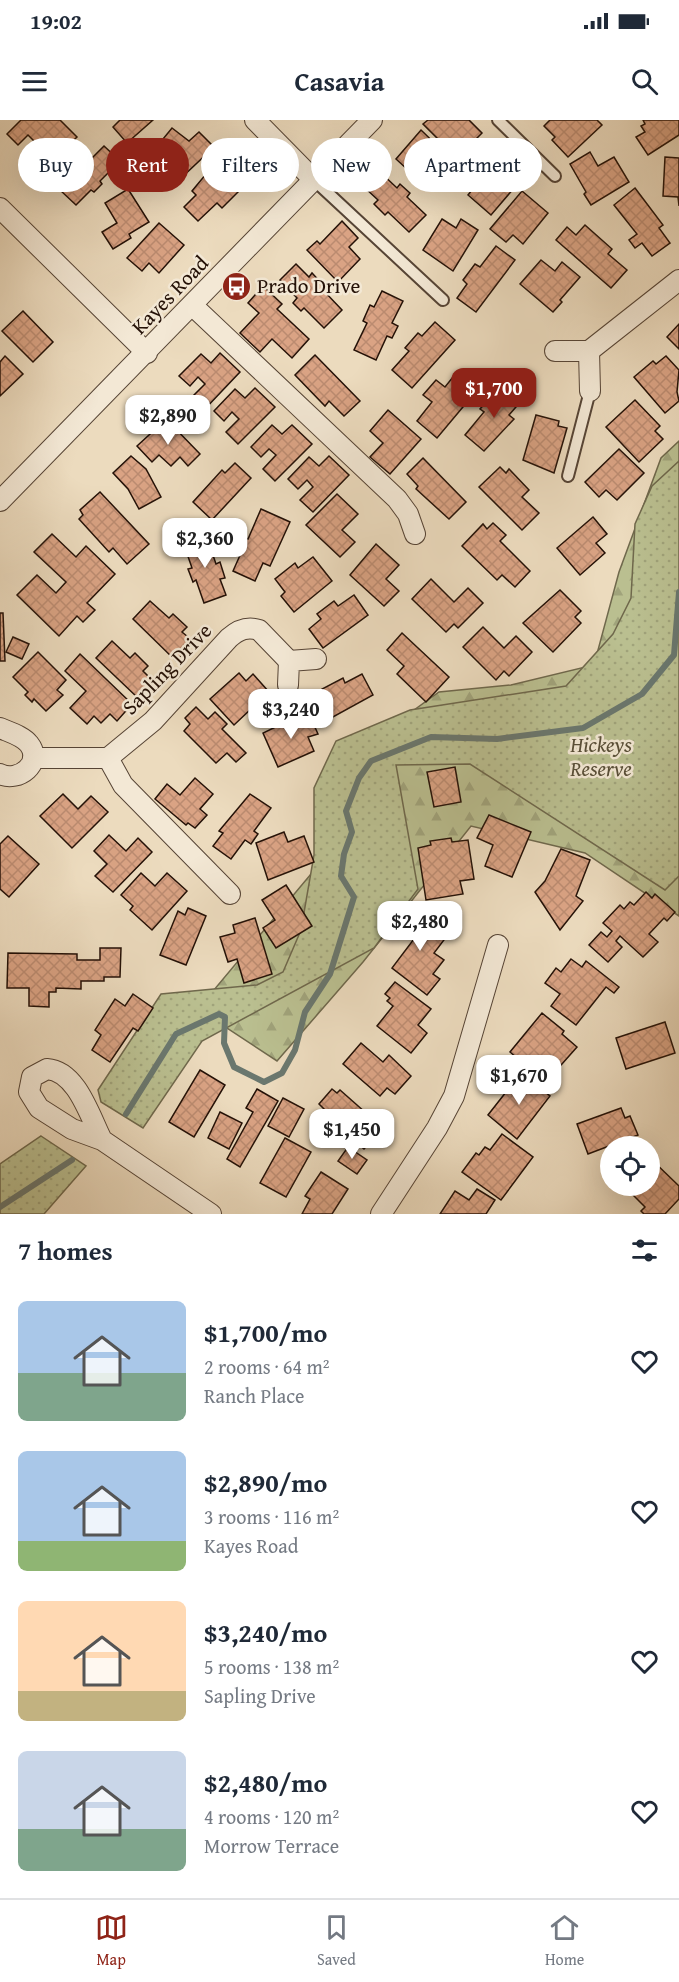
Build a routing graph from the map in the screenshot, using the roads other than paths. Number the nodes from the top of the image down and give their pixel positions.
1 (255, 120) edge
2 (372, 120) edge
3 (498, 120) edge
4 (355, 138) edge
5 (555, 176) dead end
6 (311, 177) edge
7 (311, 183) edge
8 (327, 192) edge
9 (0, 208) edge
10 (679, 280) edge
11 (443, 300) dead end
12 (193, 306) junction
13 (555, 351) dead end
14 (589, 351) junction
15 (147, 353) junction
16 (590, 391) joint
17 (568, 476) dead end
18 (0, 501) edge
19 (415, 534) dead end
20 (316, 660) dead end
21 (289, 661) junction
22 (288, 686) dead end
23 (0, 728) edge
24 (33, 758) junction
25 (108, 758) junction
26 (0, 774) edge
27 (230, 894) dead end
28 (498, 945) dead end
29 (102, 1140) dead end
30 (211, 1214) edge
31 (381, 1214) edge

1 - 6 street
2 - 4 street, Kayes Road
3 - 5 lane
7 - 12 street, Kayes Road
8 - 11 lane
9 - 15 street
10 - 14 street
12 - 15 street, Kayes Road
12 - 19 street
13 - 14 street
14 - 16 street
15 - 18 street, Kayes Road
16 - 17 lane
20 - 21 street
21 - 22 street
21 - 25 street, Sapling Drive
23 - 24 street
24 - 25 street
24 - 26 street
25 - 27 street
28 - 31 street
29 - 30 street

